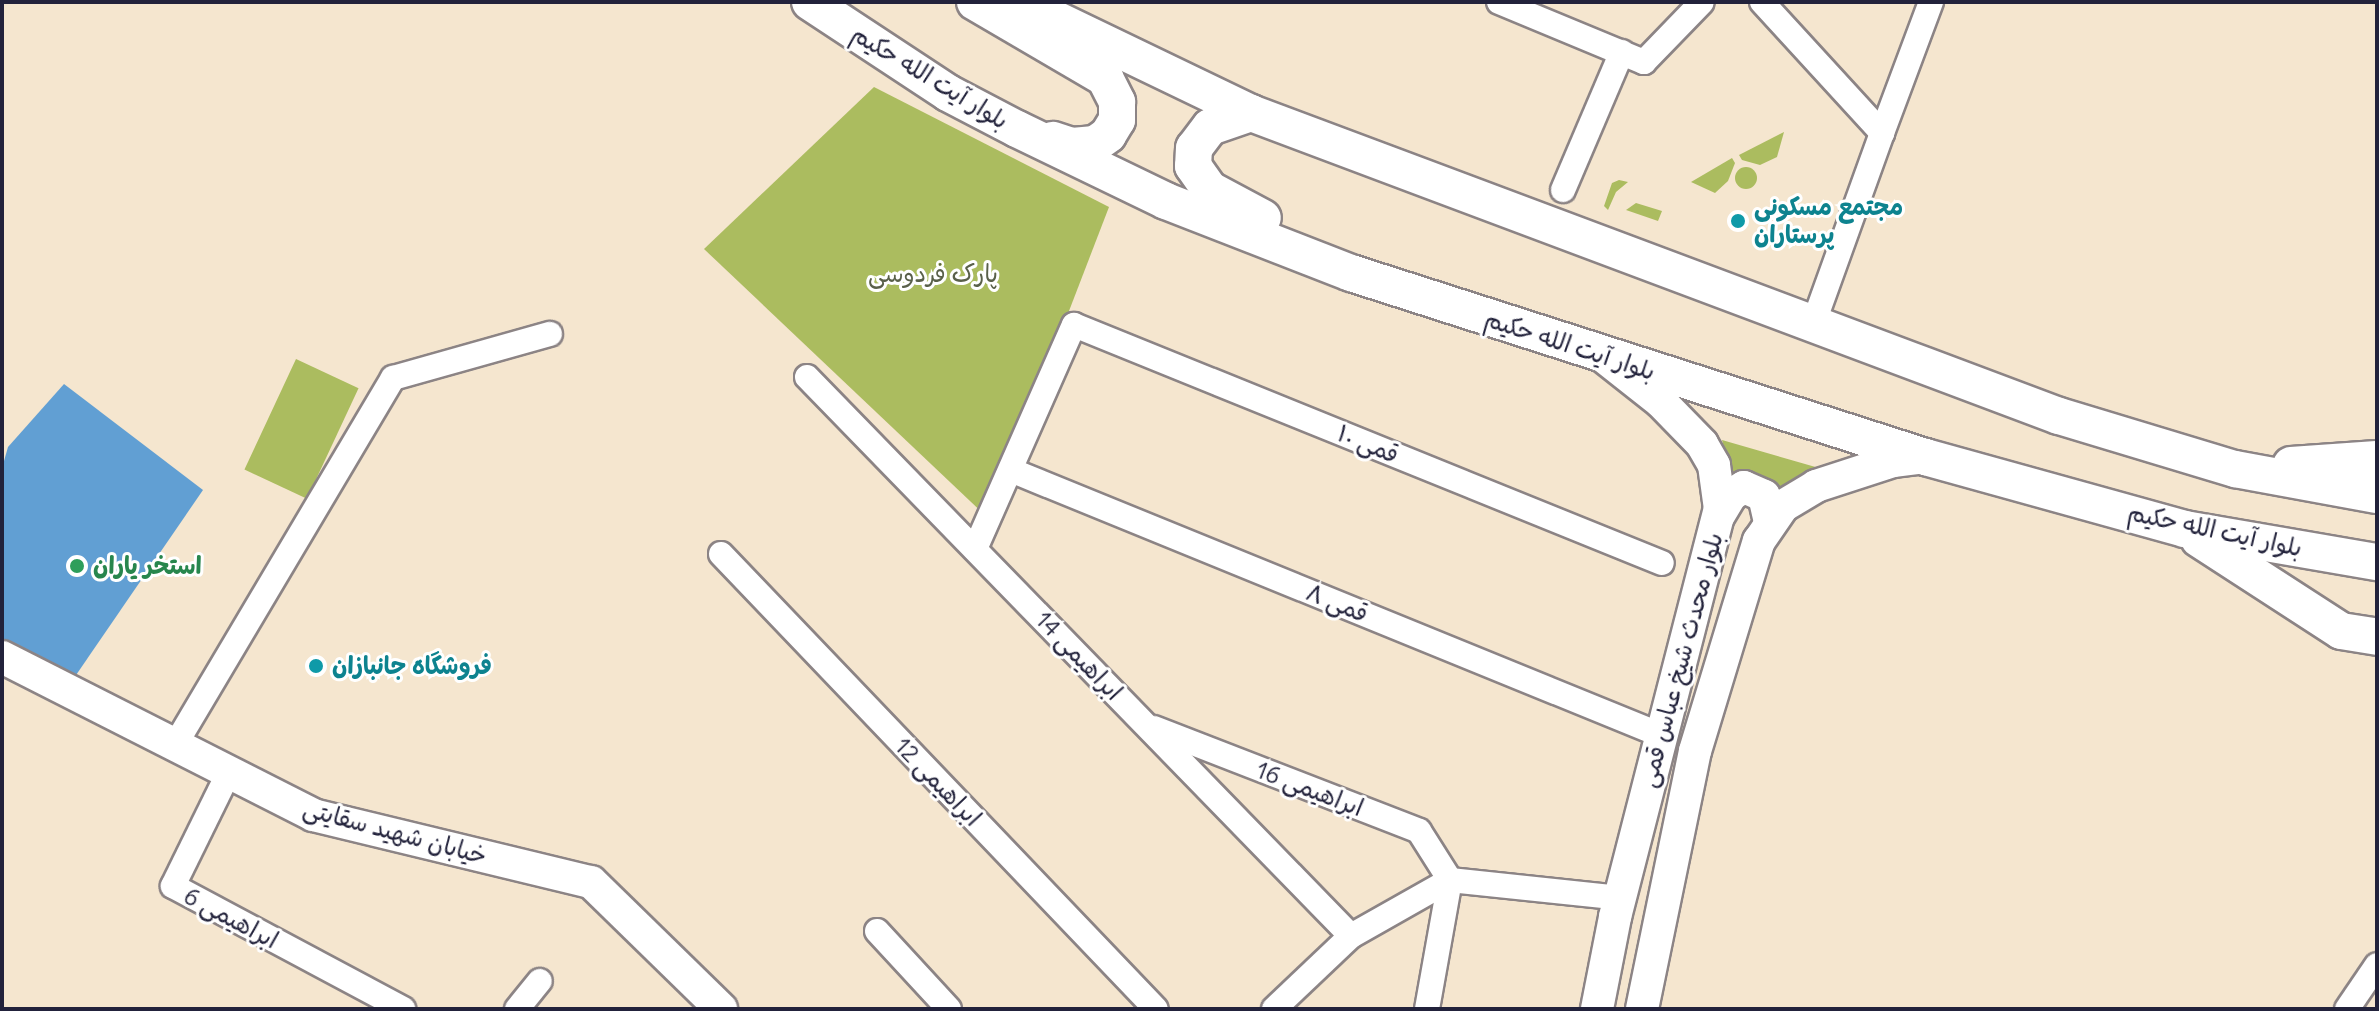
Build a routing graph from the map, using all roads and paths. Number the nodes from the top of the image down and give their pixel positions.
1 (810, 2) edge
2 (975, 2) edge
3 (1020, 2) edge
4 (1499, 2) edge
5 (1702, 2) edge
6 (1762, 2) edge
7 (1931, 2) edge
8 (1528, 8) edge
9 (1622, 52) junction
10 (1251, 113) junction
11 (1017, 129) junction
12 (1882, 133) junction
13 (1563, 190) dead end
14 (1351, 273) junction
15 (1814, 322) junction
16 (550, 334) dead end
17 (1602, 356) junction
18 (807, 377) dead end
19 (1925, 457) junction
20 (2377, 459) edge
21 (2235, 469) junction
22 (1013, 471) junction
23 (2377, 495) edge
24 (1719, 515) junction
25 (1770, 522) junction
26 (2185, 529) junction
27 (975, 549) junction
28 (721, 554) dead end
29 (2377, 562) edge
30 (1662, 563) dead end
31 (2377, 637) edge
32 (2, 657) edge
33 (1146, 725) junction
34 (1661, 735) junction
35 (175, 745) junction
36 (229, 772) junction
37 (1450, 880) junction
38 (1620, 898) junction
39 (877, 931) dead end
40 (1351, 936) junction
41 (2377, 965) edge
42 (540, 981) dead end
43 (403, 1009) edge
44 (517, 1009) edge
45 (721, 1009) edge
46 (949, 1009) edge
47 (1156, 1009) edge
48 (1274, 1009) edge
49 (1427, 1009) edge
50 (1597, 1009) edge
51 (1642, 1009) edge
52 (2347, 1009) edge

1 - 11 main road, بلوار آیت الله حکیم
2 - 11 main road
3 - 10 main road
4 - 8 street
5 - 9 street
6 - 12 street
7 - 12 street
8 - 9 street
9 - 13 street
10 - 14 main road
10 - 15 main road
11 - 14 main road, بلوار آیت الله حکیم
12 - 15 street
14 - 17 main road, بلوار آیت الله حکیم
15 - 21 main road
16 - 35 street
17 - 19 main road, بلوار آیت الله حکیم
17 - 24 main road, بلوار محدث شیخ عباس قمی
18 - 27 street, ابراهیمی 14
19 - 25 main road, بلوار محدث شیخ عباس قمی
19 - 26 main road, بلوار آیت الله حکیم
20 - 21 main road
21 - 23 main road
22 - 27 street
22 - 30 street, قمی ۱۰
22 - 34 street, قمی ۸
24 - 25 main road
24 - 34 main road, بلوار محدث شیخ عباس قمی
25 - 51 main road, بلوار محدث شیخ عباس قمی
26 - 29 main road, بلوار آیت الله حکیم
26 - 31 main road
27 - 33 street, ابراهیمی 14
28 - 47 street, ابراهیمی 12
32 - 35 main road, خیابان شهید سقایتی
33 - 37 street, ابراهیمی 16
33 - 40 street, ابراهیمی 14
34 - 38 main road, بلوار محدث شیخ عباس قمی
35 - 36 main road, خیابان شهید سقایتی
36 - 43 street, ابراهیمی 6
36 - 45 main road, خیابان شهید سقایتی
37 - 38 street
37 - 40 street
37 - 49 street
38 - 50 main road, بلوار محدث شیخ عباس قمی
39 - 46 street
40 - 48 street
41 - 52 street
42 - 44 street

